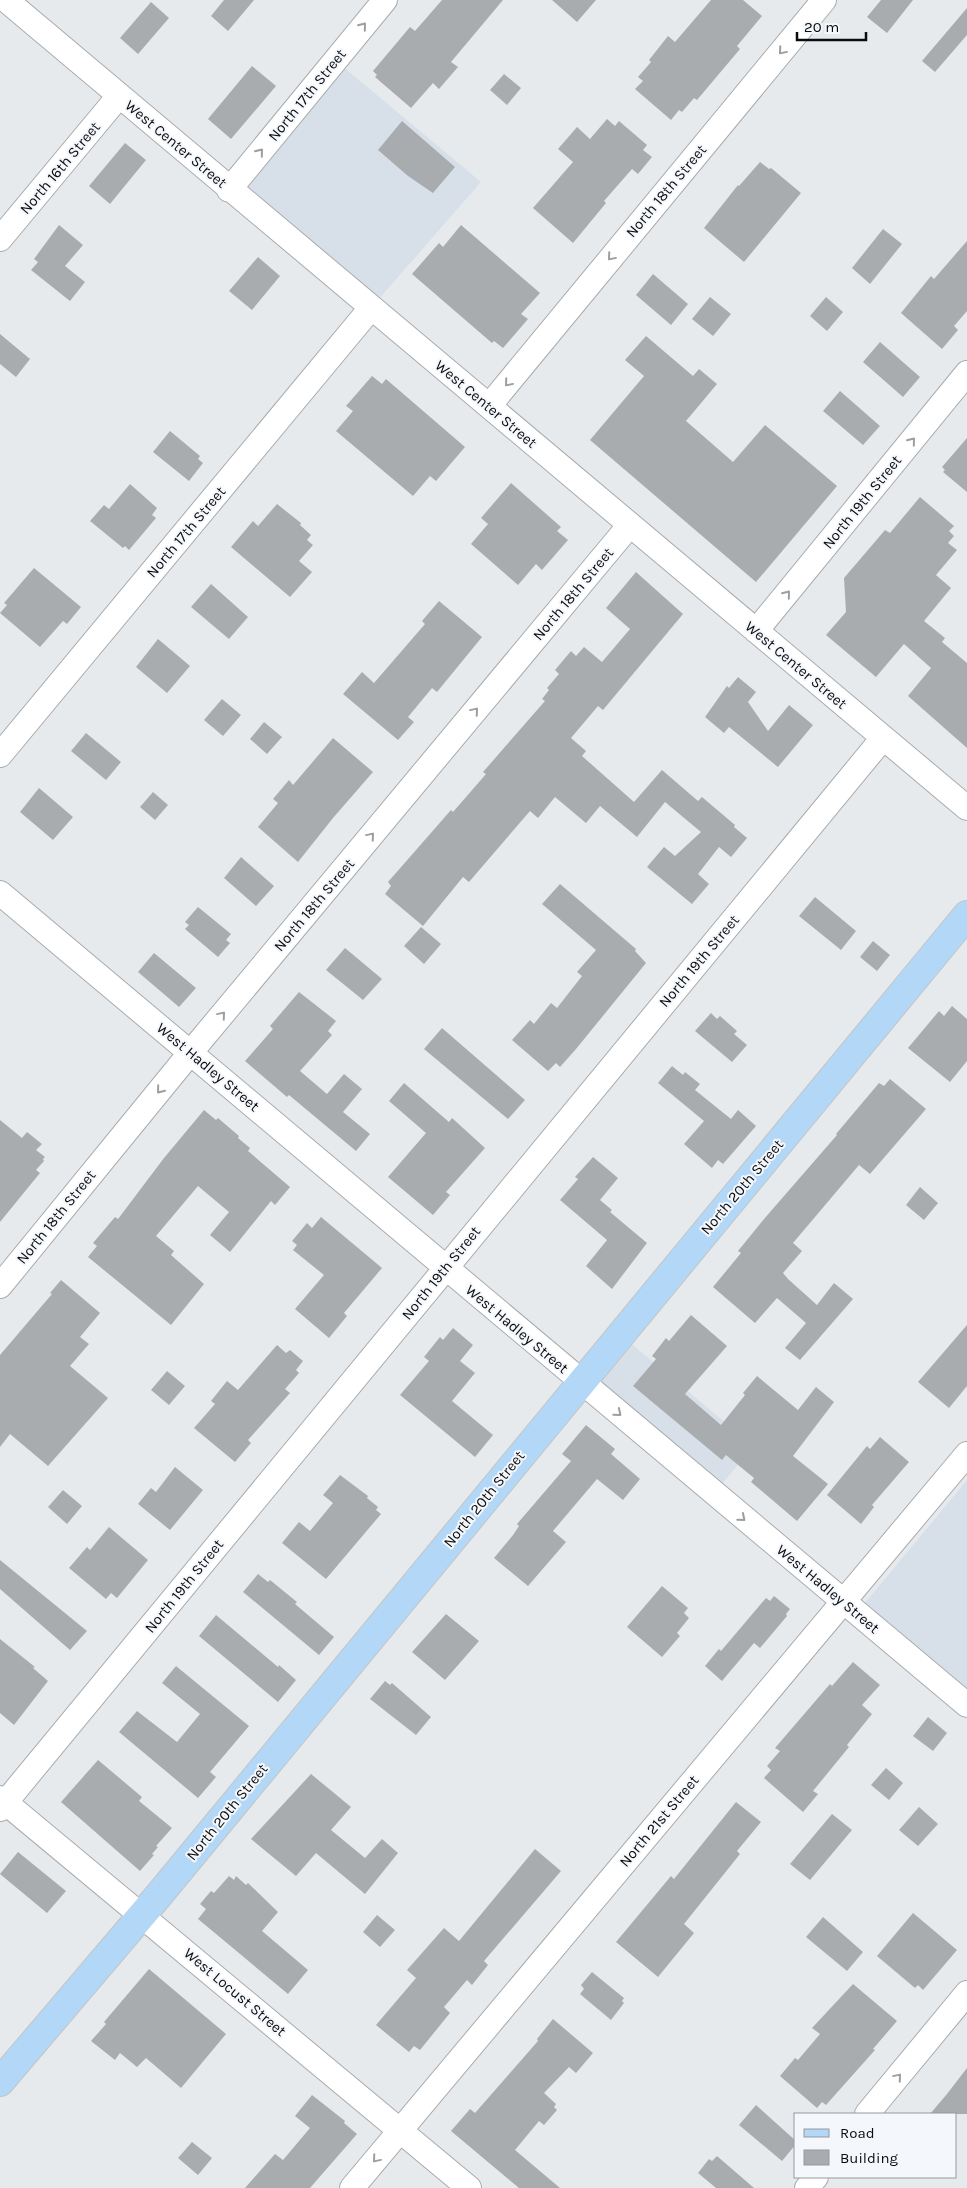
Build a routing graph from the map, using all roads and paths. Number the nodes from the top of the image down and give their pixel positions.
1 (6, 0) edge
2 (385, 0) edge
3 (824, 0) edge
4 (119, 96) junction
5 (229, 190) junction
6 (0, 240) edge
7 (371, 308) junction
8 (967, 373) edge
9 (489, 406) junction
10 (629, 526) junction
11 (756, 632) junction
12 (883, 738) junction
13 (0, 755) edge
14 (967, 808) edge
15 (0, 893) edge
16 (967, 915) edge
17 (191, 1052) junction
18 (445, 1268) junction
19 (0, 1286) edge
20 (580, 1382) junction
21 (967, 1454) edge
22 (843, 1602) junction
23 (967, 1705) edge
24 (2, 1803) edge
25 (142, 1915) junction
26 (967, 1993) edge
27 (0, 2082) edge
28 (868, 2113) edge
29 (400, 2131) junction
30 (815, 2178) edge
31 (352, 2188) edge
32 (469, 2188) edge
33 (807, 2188) edge

1 - 4 street, West Center Street
5 -> 2 street, North 17th Street
3 -> 9 street, North 18th Street
4 - 5 street, West Center Street
4 - 6 street, North 16th Street
5 - 7 street, West Center Street
7 - 9 street, West Center Street
7 - 13 street, North 17th Street
11 -> 8 street, North 19th Street
9 - 10 street, West Center Street
10 - 11 street, West Center Street
17 -> 10 street, North 18th Street
11 - 12 street, West Center Street
12 - 14 street, West Center Street
12 - 18 street, North 19th Street
15 - 17 street, West Hadley Street
16 - 20 main road, North 20th Street
17 - 18 street, West Hadley Street
17 -> 19 street, North 18th Street
18 - 20 street, West Hadley Street
18 - 24 street, North 19th Street
20 -> 22 street, West Hadley Street
20 - 25 main road, North 20th Street
21 - 22 street, North 21st Street
22 - 23 street, West Hadley Street
22 - 29 street, North 21st Street
24 - 25 street, West Locust Street
25 - 27 main road, North 20th Street
25 - 29 street, West Locust Street
28 -> 26 street
29 -> 31 street, North 21st Street
29 - 32 street, West Locust Street
30 - 33 street

